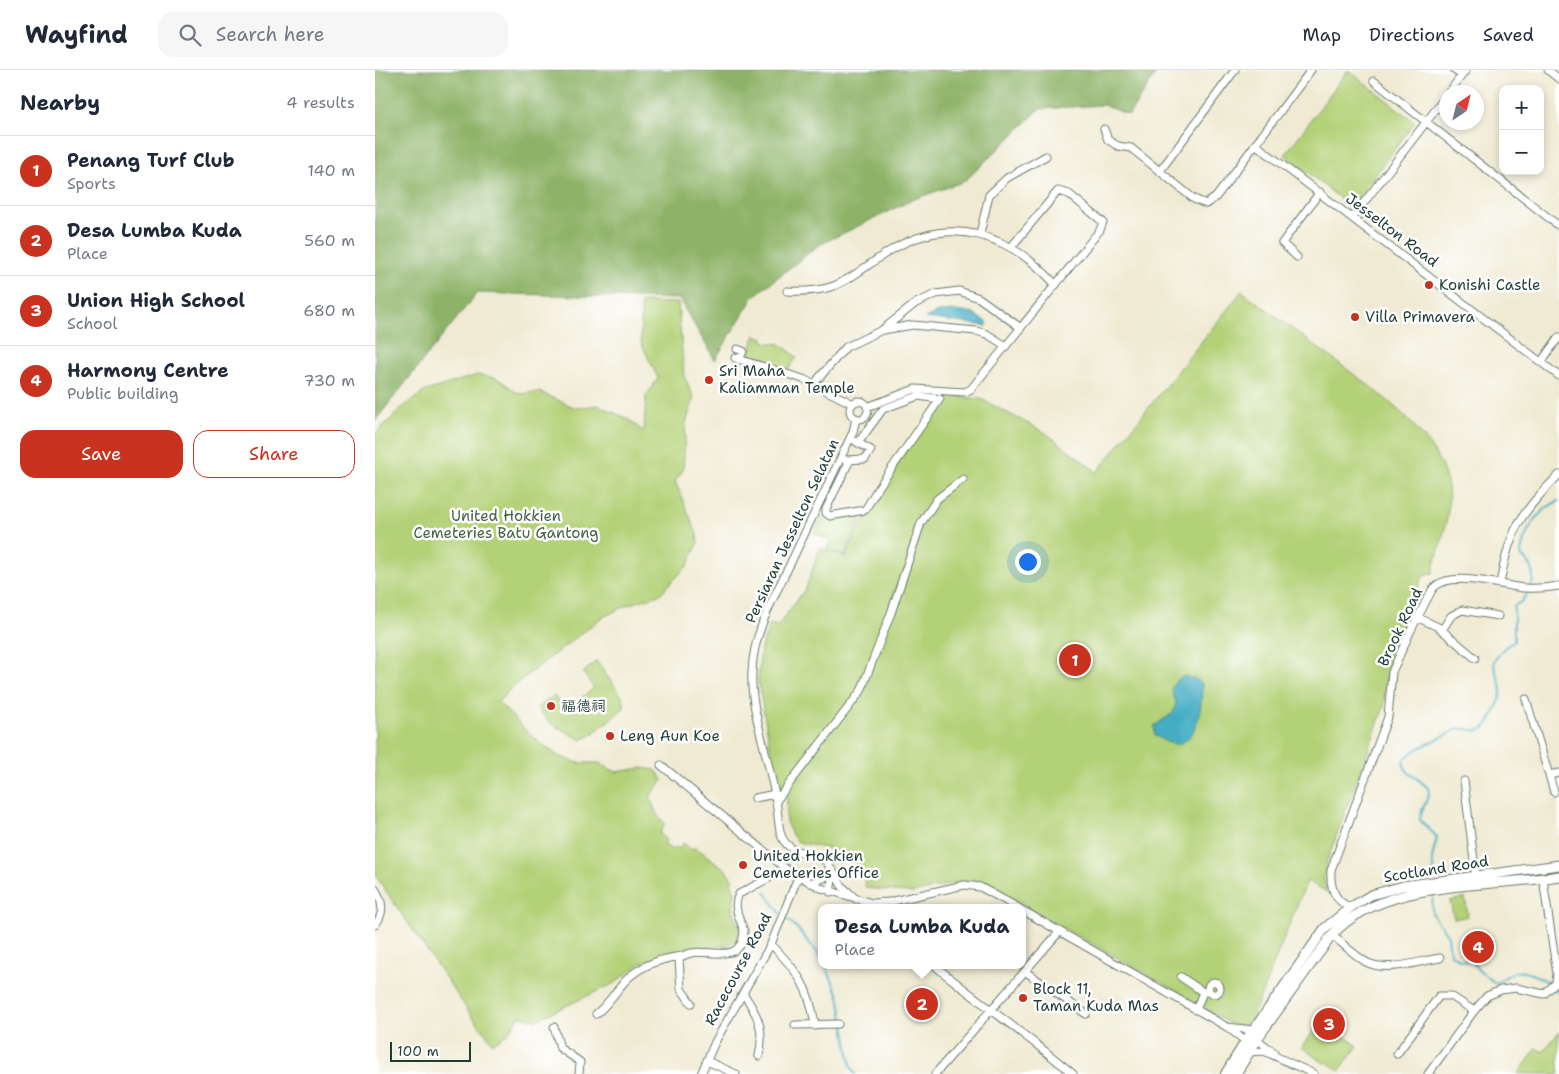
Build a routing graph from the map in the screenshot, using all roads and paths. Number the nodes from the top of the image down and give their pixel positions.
1 (1235, 70) edge
2 (1311, 70) edge
3 (1455, 70) edge
4 (1548, 70) edge
5 (1464, 73) edge
6 (1559, 79) edge
7 (1374, 81) dead end
8 (1455, 85) edge
9 (1439, 105) edge
10 (1425, 122) junction
11 (1104, 129) dead end
12 (1255, 144) junction
13 (1046, 156) dead end
14 (1160, 171) junction
15 (1319, 192) junction
16 (1352, 218) junction
17 (1559, 226) edge
18 (980, 234) junction
19 (1011, 246) junction
20 (1297, 257) dead end
21 (1056, 285) junction
22 (787, 290) dead end
23 (1021, 328) junction
24 (882, 330) junction
25 (1559, 337) edge
26 (1006, 346) junction
27 (737, 349) dead end
28 (1541, 362) junction
29 (1559, 376) edge
30 (818, 379) dead end
31 (853, 404) junction
32 (867, 407) junction
33 (856, 418) junction
34 (850, 439) junction
35 (858, 443) junction
36 (840, 460) junction
37 (850, 460) junction
38 (1559, 475) edge
39 (963, 479) dead end
40 (1501, 584) junction
41 (1559, 586) edge
42 (1498, 616) dead end
43 (1417, 617) junction
44 (1442, 630) junction
45 (1475, 658) dead end
46 (1527, 700) dead end
47 (661, 765) dead end
48 (1559, 773) edge
49 (1549, 775) junction
50 (1464, 780) dead end
51 (1554, 792) dead end
52 (755, 798) dead end
53 (775, 798) junction
54 (1559, 865) edge
55 (831, 869) junction
56 (786, 870) junction
57 (1559, 876) edge
58 (799, 877) junction
59 (1476, 877) junction
60 (1543, 879) junction
61 (810, 883) junction
62 (1436, 886) junction
63 (375, 889) edge
64 (830, 892) junction
65 (857, 900) junction
66 (863, 904) edge
67 (872, 904) edge
68 (1011, 904) edge
69 (1351, 907) junction
70 (1026, 912) edge
71 (375, 925) edge
72 (1060, 932) junction
73 (1332, 935) junction
74 (771, 944) junction
75 (682, 956) junction
76 (1440, 958) dead end
77 (939, 969) edge
78 (1027, 972) junction
79 (1181, 977) dead end
80 (743, 993) junction
81 (691, 1003) dead end
82 (989, 1010) junction
83 (1196, 1010) junction
84 (1473, 1011) junction
85 (596, 1014) dead end
86 (1086, 1014) dead end
87 (838, 1024) dead end
88 (795, 1025) dead end
89 (815, 1026) junction
90 (555, 1027) dead end
91 (1227, 1027) junction
92 (1251, 1041) junction
93 (1276, 1054) junction
94 (1397, 1054) dead end
95 (759, 1056) dead end
96 (707, 1062) junction
97 (580, 1074) edge
98 (701, 1074) edge
99 (736, 1074) edge
100 (935, 1074) edge
101 (1073, 1074) edge
102 (1226, 1074) edge
103 (1235, 1074) edge
104 (1314, 1074) edge
105 (1427, 1074) edge

1 - 14 street
2 - 12 street
3 - 5 street
4 - 6 street
5 - 8 street
7 - 10 street
9 - 10 street
10 - 16 street
10 - 17 street
11 - 14 street
12 - 14 street
12 - 15 street, Jesselton Road
13 - 18 street
15 - 16 street, Jesselton Road
15 - 20 street
16 - 28 street, Jesselton Road
18 - 19 street
18 - 22 street
19 - 21 street
19 - 21 street
21 - 23 street
23 - 24 street
23 - 26 street
24 - 26 street
24 - 30 street
25 - 28 street
26 - 32 street
27 - 31 street
28 - 29 street, Jesselton Road
31 - 32 street
31 - 33 street
32 - 33 street
33 - 34 street, Persiaran Jesselton Selatan
34 - 35 street
34 - 36 street, Persiaran Jesselton Selatan
35 - 37 street
35 - 37 street
36 - 37 street
36 - 53 street, Persiaran Jesselton Selatan
38 - 40 street
39 - 53 street
40 - 41 street, Brook Road
40 - 43 street, Brook Road
42 - 44 street
43 - 44 street
43 - 69 street, Brook Road
44 - 45 street
46 - 49 street
47 - 56 street
48 - 49 street
49 - 51 street
50 - 59 street
52 - 53 street
53 - 55 street, Persiaran Jesselton Selatan
54 - 59 main road, Scotland Road
55 - 61 street
55 - 64 street
55 - 65 street
56 - 58 street
56 - 75 street
57 - 60 main road, Scotland Road
58 - 61 street
58 - 74 street, Racecourse Road
59 - 62 main road, Scotland Road
60 - 62 main road, Scotland Road
60 - 84 street
61 - 64 street
62 - 69 main road, Scotland Road
62 - 73 main road, Scotland Road
63 - 71 street
64 - 65 street
65 - 66 street
67 - 68 street
69 - 92 main road, Scotland Road
70 - 72 street
72 - 78 street
72 - 83 street
73 - 76 street
73 - 92 main road, Scotland Road
74 - 80 street, Racecourse Road
74 - 89 street
75 - 81 street
75 - 85 street
77 - 82 street
78 - 82 street
78 - 86 street
79 - 83 street
80 - 95 street
80 - 96 street, Racecourse Road
82 - 100 street
82 - 101 street
83 - 91 street
84 - 94 street
84 - 105 street
87 - 89 street
88 - 89 street
90 - 97 street
91 - 92 street
91 - 92 street
92 - 93 street
92 - 93 street
92 - 102 highway, Scotland Road
92 - 103 highway, Scotland Road
93 - 104 street
96 - 98 street, Racecourse Road
96 - 99 street

